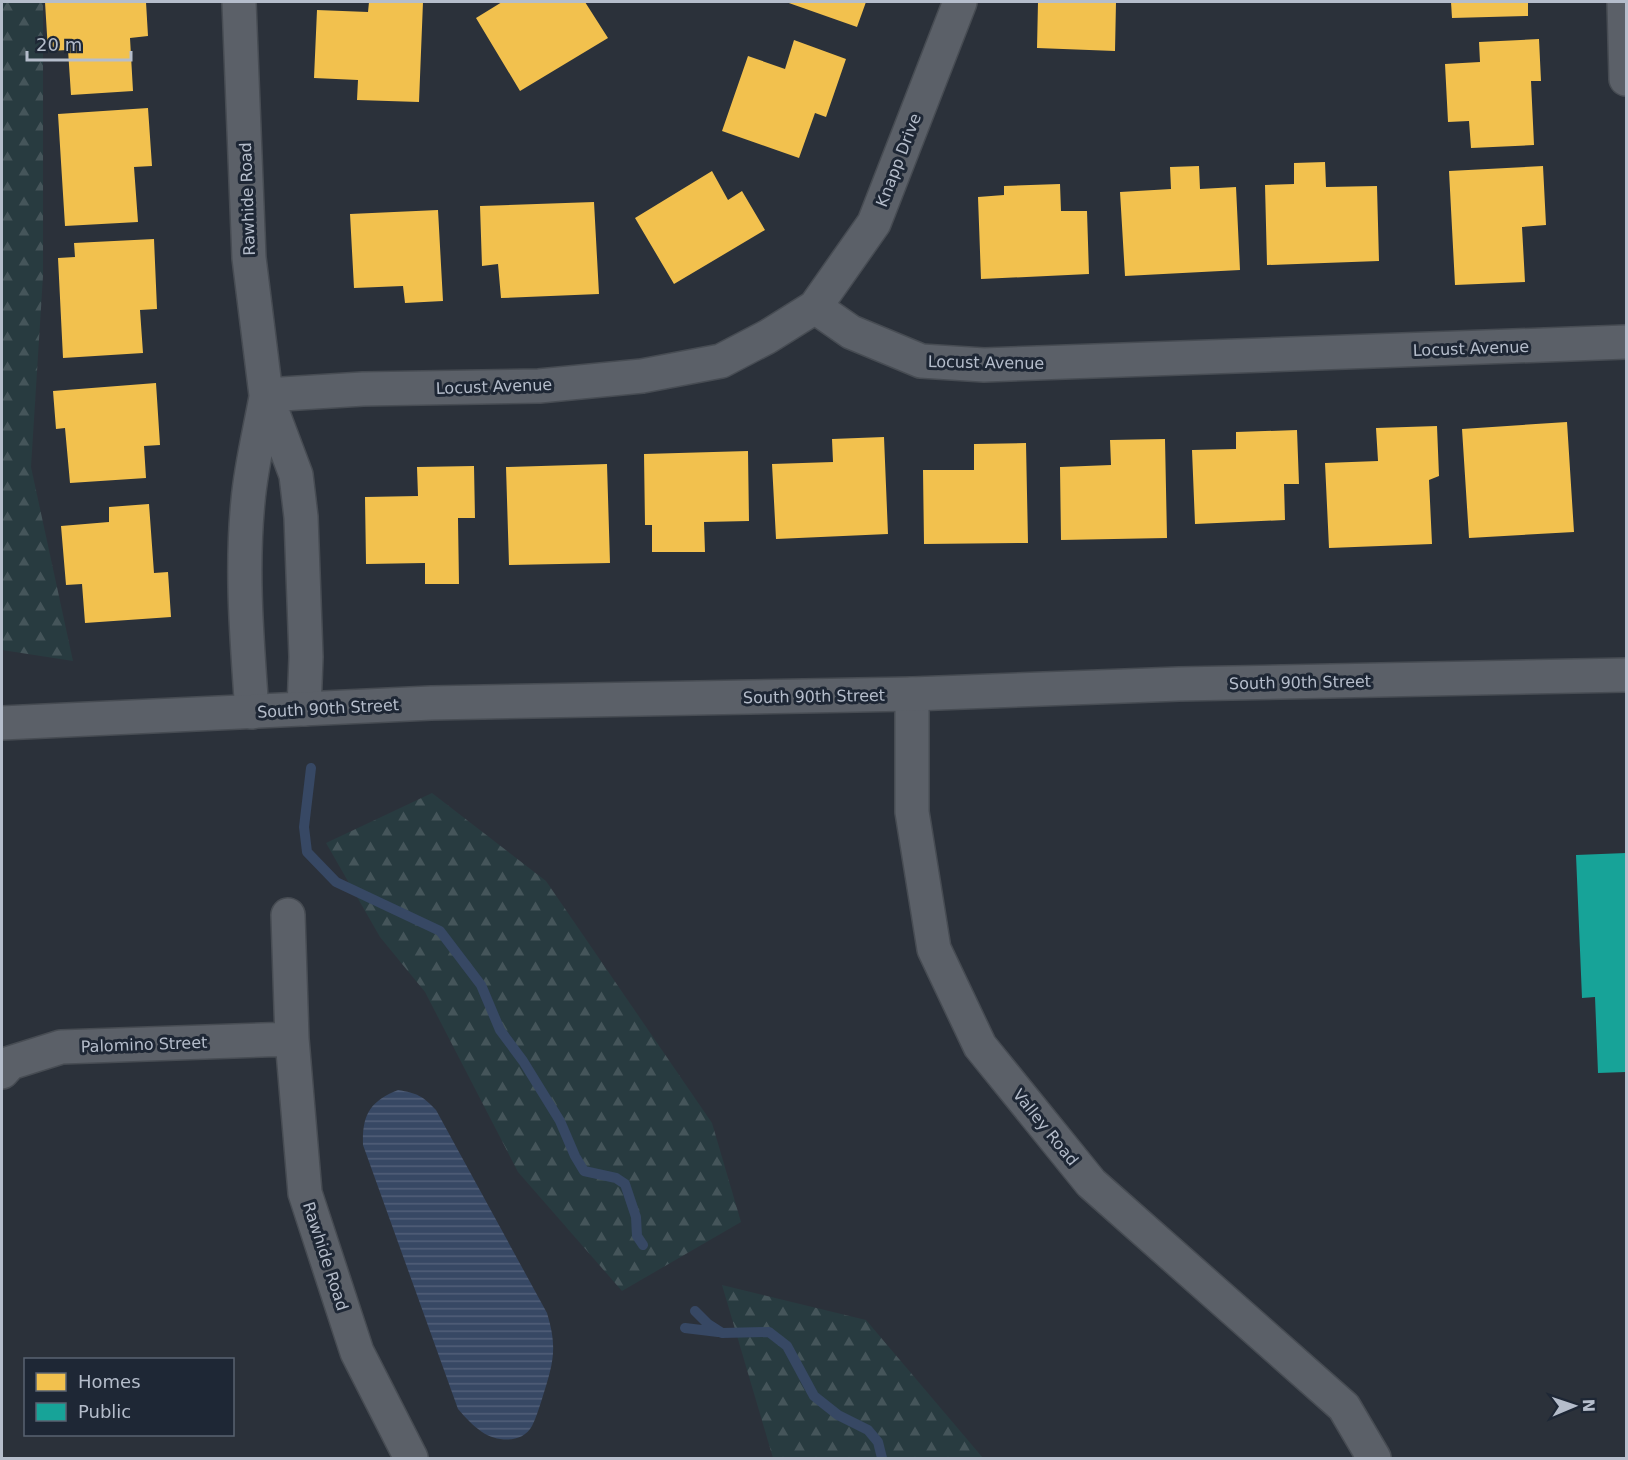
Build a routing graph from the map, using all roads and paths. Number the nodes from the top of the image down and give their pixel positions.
1 (239, 2) edge
2 (960, 2) edge
3 (1624, 2) edge
4 (1626, 79) edge
5 (815, 307) junction
6 (1626, 342) edge
7 (267, 395) junction
8 (1626, 675) edge
9 (912, 694) junction
10 (304, 709) junction
11 (252, 712) junction
12 (2, 723) edge
13 (288, 915) dead end
14 (292, 1039) junction
15 (2, 1072) edge
16 (411, 1458) edge
17 (1374, 1458) edge

1 - 7 street, Rawhide Road
2 - 5 street, Knapp Drive
3 - 4 street
5 - 6 street, Locust Avenue
5 - 7 street, Locust Avenue
7 - 10 street, Rawhide Road
7 - 11 street, Rawhide Road
8 - 9 street, South 90th Street
9 - 10 street, South 90th Street
9 - 17 street, Valley Road
10 - 11 street, South 90th Street
11 - 12 street, South 90th Street
13 - 14 street, Rawhide Road
14 - 15 street, Palomino Street
14 - 16 street, Rawhide Road

